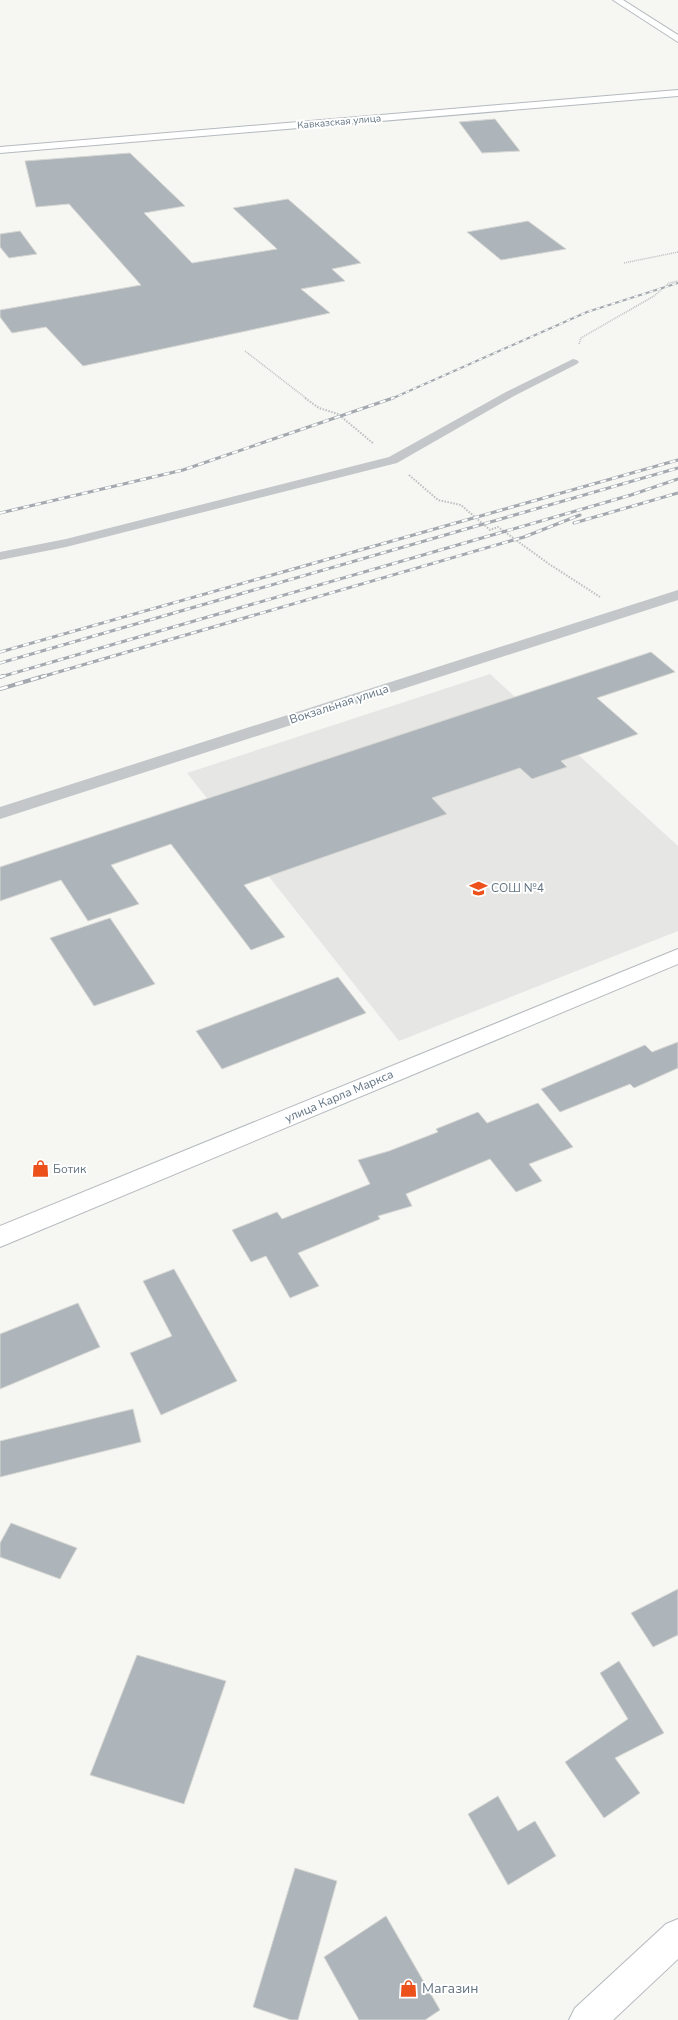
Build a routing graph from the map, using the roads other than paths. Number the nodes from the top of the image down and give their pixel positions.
1 (617, 0) edge
2 (678, 39) edge
3 (678, 93) edge
4 (0, 150) edge
5 (573, 362) road end
6 (0, 556) edge
7 (678, 595) edge
8 (0, 813) edge
9 (678, 956) edge
10 (0, 1237) edge
11 (678, 1936) edge
12 (587, 2020) edge

1 - 2 main road
3 - 4 main road, Кавказская улица
5 - 6 lane
7 - 8 street, Вокзальная улица
9 - 10 main road, улица Карла Маркса
11 - 12 main road

